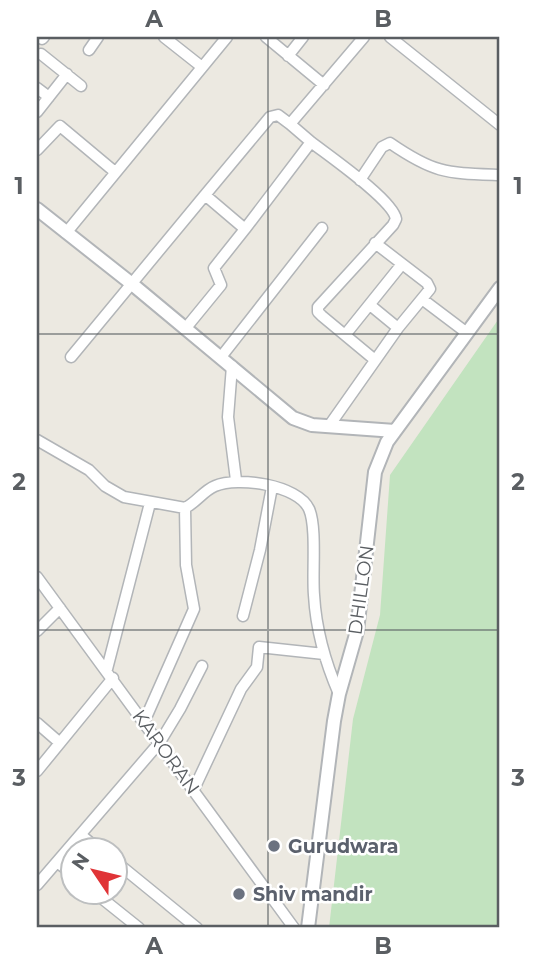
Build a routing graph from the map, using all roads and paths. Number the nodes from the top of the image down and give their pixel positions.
1 (98, 37) edge
2 (164, 37) edge
3 (227, 37) edge
4 (266, 37) edge
5 (303, 37) edge
6 (364, 37) edge
7 (390, 37) edge
8 (89, 50) dead end
9 (41, 54) dead end
10 (288, 55) junction
11 (202, 66) junction
12 (67, 74) junction
13 (324, 85) junction
14 (81, 86) dead end
15 (37, 89) edge
16 (48, 97) junction
17 (37, 112) edge
18 (290, 124) junction
19 (500, 125) edge
20 (312, 142) junction
21 (37, 149) edge
22 (116, 172) junction
23 (500, 175) edge
24 (360, 180) junction
25 (205, 195) junction
26 (37, 209) edge
27 (322, 228) dead end
28 (245, 229) junction
29 (66, 233) junction
30 (376, 243) junction
31 (402, 264) junction
32 (132, 284) junction
33 (500, 288) edge
34 (422, 299) junction
35 (370, 305) junction
36 (398, 328) junction
37 (186, 329) junction
38 (467, 334) junction
39 (345, 335) junction
40 (221, 357) junction
41 (71, 358) dead end
42 (375, 360) junction
43 (232, 366) junction
44 (329, 426) junction
45 (395, 431) junction
46 (37, 440) edge
47 (236, 480) junction
48 (272, 487) junction
49 (150, 503) junction
50 (185, 508) junction
51 (37, 577) edge
52 (60, 608) junction
53 (243, 616) dead end
54 (37, 631) edge
55 (324, 654) junction
56 (202, 666) dead end
57 (110, 674) junction
58 (339, 694) junction
59 (144, 722) junction
60 (37, 723) edge
61 (160, 742) junction
62 (61, 743) junction
63 (38, 767) edge
64 (194, 789) junction
65 (80, 835) joint
66 (57, 862) junction
67 (60, 864) edge
68 (130, 873) edge
69 (37, 885) edge
70 (112, 906) edge
71 (139, 928) edge
72 (197, 928) edge
73 (294, 928) edge
74 (308, 928) edge

1 - 8 street
2 - 11 street
3 - 11 street
4 - 10 street
5 - 10 street
6 - 13 street
7 - 19 street
9 - 12 street
10 - 13 street
11 - 22 street
12 - 14 street
12 - 16 street
13 - 18 street
15 - 16 street
16 - 17 street
18 - 20 street
18 - 25 street
20 - 24 street
20 - 28 street
21 - 22 street
22 - 29 street
23 - 24 street
24 - 30 street
25 - 28 street
25 - 32 street
26 - 29 street
27 - 40 street
28 - 37 street
29 - 32 street
30 - 31 street
30 - 39 street
31 - 34 street
31 - 35 street
32 - 37 street
32 - 41 street
33 - 38 street, DHILLON
34 - 36 street
34 - 38 street
35 - 36 street
35 - 39 street
36 - 42 street
37 - 40 street
38 - 45 street, DHILLON
39 - 42 street
40 - 43 street
42 - 44 street
43 - 44 street
43 - 47 street
44 - 45 street
45 - 58 street, DHILLON
46 - 49 street
47 - 48 street
47 - 50 street
48 - 53 street
48 - 55 street
49 - 50 street
49 - 57 street
50 - 59 street
51 - 52 street, KARORAN
52 - 54 street
52 - 57 street, KARORAN
55 - 58 street
55 - 64 street
56 - 61 street
57 - 59 street, KARORAN
57 - 62 street
58 - 74 street, DHILLON
59 - 61 street, KARORAN
60 - 62 street
61 - 64 street, KARORAN
61 - 65 street
62 - 63 street
64 - 73 street, KARORAN
65 - 66 street
66 - 67 street
66 - 69 street
68 - 72 street
70 - 71 street

